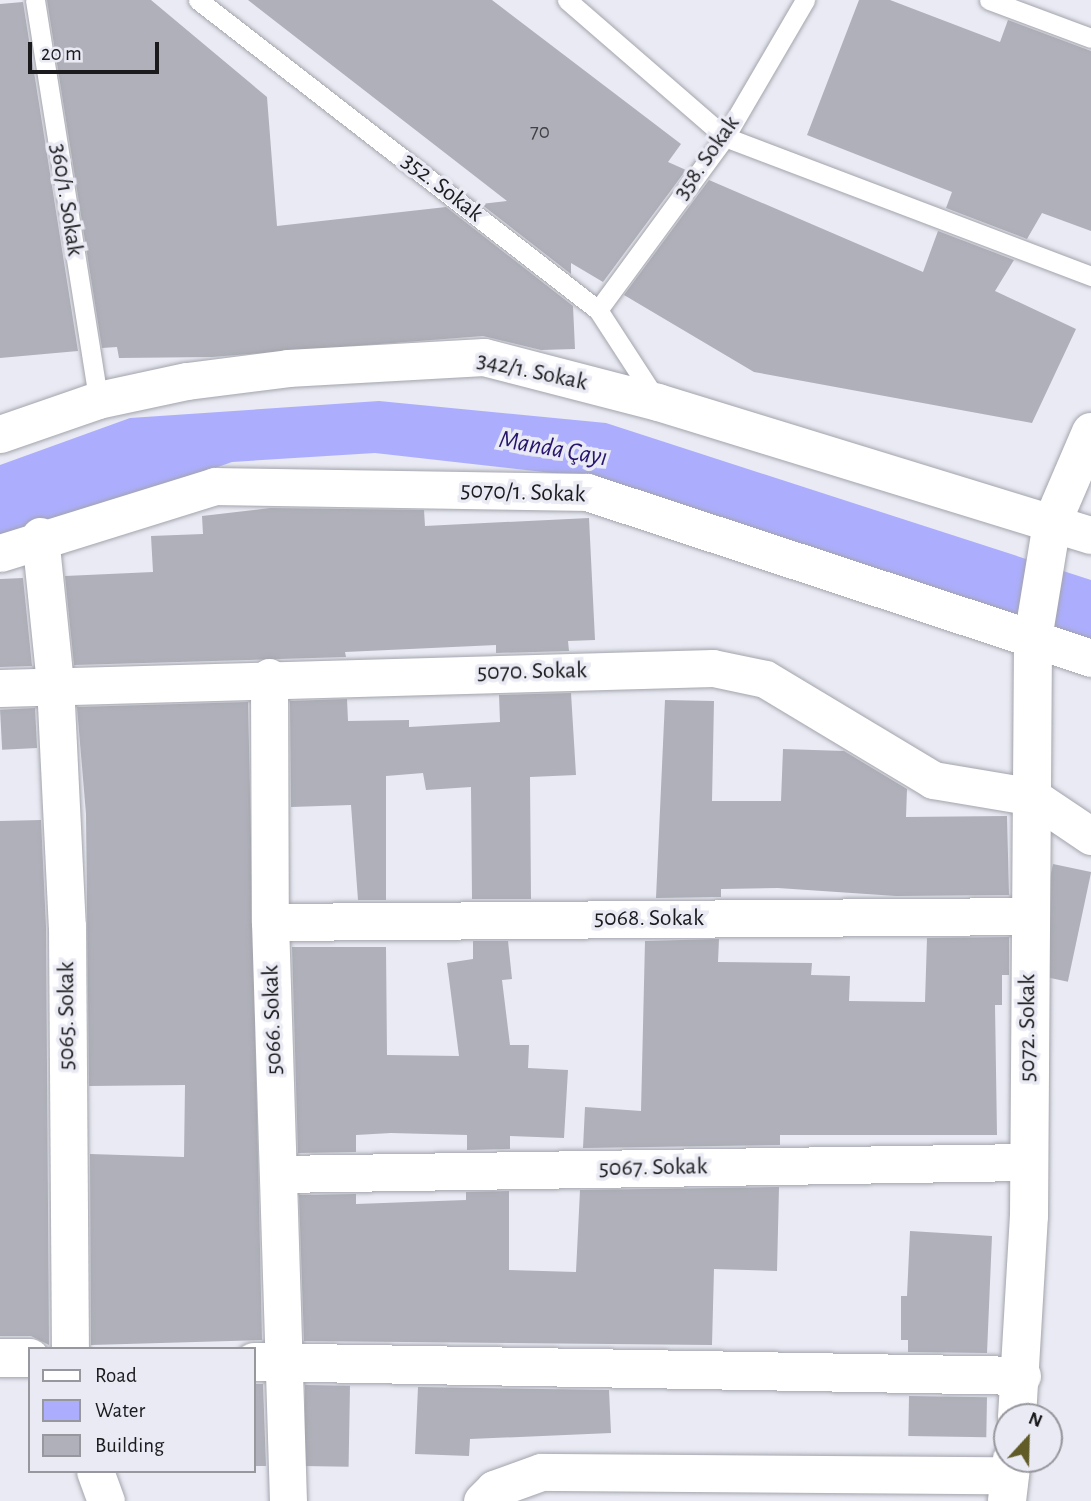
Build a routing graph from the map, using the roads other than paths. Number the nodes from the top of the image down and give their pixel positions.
1 (34, 0) edge
2 (198, 0) edge
3 (567, 0) edge
4 (805, 0) edge
5 (989, 0) edge
6 (586, 7) edge
7 (1091, 38) edge
8 (725, 137) junction
9 (1091, 276) edge
10 (598, 310) junction
11 (98, 400) junction
12 (658, 402) junction
13 (1091, 432) edge
14 (0, 434) edge
15 (1052, 523) junction
16 (40, 536) junction
17 (1091, 536) edge
18 (0, 553) edge
19 (1033, 639) junction
20 (1091, 658) edge
21 (270, 677) junction
22 (55, 684) junction
23 (0, 688) edge
24 (1033, 797) junction
25 (1091, 836) edge
26 (1029, 916) junction
27 (270, 922) junction
28 (1027, 1162) junction
29 (279, 1174) junction
30 (70, 1347) edge
31 (28, 1357) edge
32 (0, 1358) edge
33 (270, 1363) edge
34 (1022, 1376) junction
35 (1019, 1403) edge
36 (96, 1473) edge
37 (1009, 1478) edge
38 (106, 1501) edge
39 (288, 1501) edge
40 (482, 1501) edge

1 - 11 lane, 360/1. Sokak
2 - 10 lane, 352. Sokak
3 - 6 lane
4 - 8 lane, 358. Sokak
5 - 7 lane
6 - 8 lane
8 - 9 lane
8 - 10 lane, 358. Sokak
10 - 12 lane, 352. Sokak
11 - 12 street, 342/1. Sokak
11 - 14 street, 342/1. Sokak
12 - 15 street, 342/1. Sokak
13 - 15 street, 5072. Sokak
15 - 17 street, 342/1. Sokak
15 - 19 street, 5072. Sokak
16 - 18 street, 5070/1. Sokak
16 - 19 street, 5070/1. Sokak
16 - 22 street, 5065. Sokak
19 - 20 street
19 - 24 street, 5072. Sokak
21 - 22 street, 5070. Sokak
21 - 24 street, 5070. Sokak
21 - 27 street, 5066. Sokak
22 - 23 street, 5070. Sokak
22 - 30 street, 5065. Sokak
24 - 25 street
24 - 26 street, 5072. Sokak
26 - 27 street, 5068. Sokak
26 - 28 street, 5072. Sokak
27 - 29 street, 5066. Sokak
28 - 29 street, 5067. Sokak
28 - 34 street, 5072. Sokak
29 - 33 street, 5066. Sokak
31 - 32 street
33 - 34 street
33 - 39 street, 5066. Sokak
34 - 35 street, 5072. Sokak
36 - 38 street
37 - 40 street

